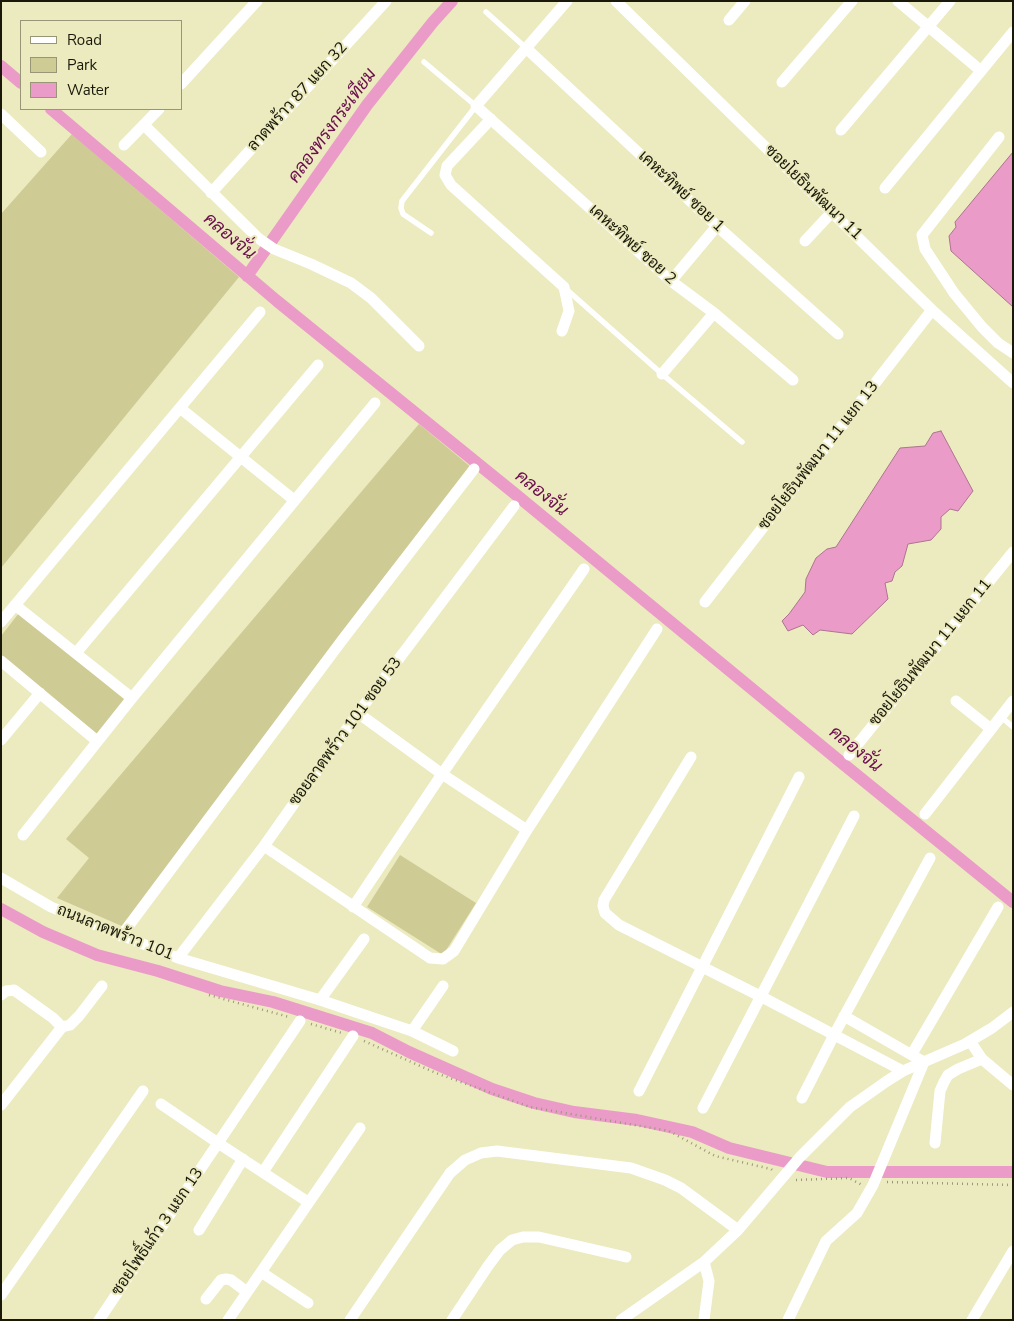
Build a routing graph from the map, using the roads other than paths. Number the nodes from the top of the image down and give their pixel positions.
1 (257, 1) edge
2 (386, 1) edge
3 (567, 1) edge
4 (616, 1) edge
5 (745, 1) edge
6 (852, 1) edge
7 (898, 1) edge
8 (950, 1) edge
9 (486, 12) dead end
10 (729, 20) dead end
11 (928, 27) junction
12 (1013, 32) edge
13 (526, 48) junction
14 (424, 62) dead end
15 (980, 70) junction
16 (782, 82) dead end
17 (182, 83) edge
18 (476, 106) junction
19 (158, 110) edge
20 (1, 114) edge
21 (492, 119) junction
22 (144, 125) junction
23 (841, 130) dead end
24 (999, 137) dead end
25 (124, 145) dead end
26 (41, 152) dead end
27 (885, 188) dead end
28 (211, 193) junction
29 (832, 212) junction
30 (717, 226) junction
31 (431, 233) dead end
32 (805, 241) dead end
33 (671, 281) junction
34 (564, 287) junction
35 (932, 310) junction
36 (260, 312) dead end
37 (714, 314) junction
38 (562, 331) dead end
39 (838, 334) dead end
40 (420, 346) dead end
41 (1013, 353) edge
42 (318, 365) dead end
43 (662, 374) junction
44 (793, 380) dead end
45 (1013, 383) edge
46 (375, 402) dead end
47 (180, 408) junction
48 (742, 442) dead end
49 (241, 457) junction
50 (474, 470) dead end
51 (294, 500) junction
52 (514, 506) dead end
53 (1013, 552) edge
54 (584, 569) dead end
55 (705, 602) dead end
56 (15, 605) junction
57 (1, 622) edge
58 (657, 628) dead end
59 (76, 653) junction
60 (1, 661) edge
61 (40, 693) junction
62 (132, 698) junction
63 (956, 701) dead end
64 (1013, 701) edge
65 (358, 714) junction
66 (1001, 716) junction
67 (1013, 727) edge
68 (991, 729) junction
69 (1, 740) edge
70 (97, 741) junction
71 (849, 755) dead end
72 (691, 757) dead end
73 (442, 774) junction
74 (799, 777) dead end
75 (925, 814) dead end
76 (854, 816) dead end
77 (527, 830) junction
78 (23, 835) dead end
79 (264, 846) junction
80 (930, 858) dead end
81 (1, 878) edge
82 (353, 907) junction
83 (998, 907) dead end
84 (121, 936) junction
85 (364, 938) dead end
86 (178, 958) junction
87 (702, 967) junction
88 (102, 986) dead end
89 (442, 986) dead end
90 (1, 995) edge
91 (760, 996) junction
92 (320, 1000) junction
93 (1013, 1012) edge
94 (844, 1016) junction
95 (300, 1021) road end
96 (62, 1027) junction
97 (412, 1031) junction
98 (834, 1035) junction
99 (353, 1036) road end
100 (970, 1041) junction
101 (453, 1051) dead end
102 (912, 1054) junction
103 (982, 1059) junction
104 (924, 1062) junction
105 (903, 1072) junction
106 (1013, 1085) edge
107 (144, 1091) dead end
108 (639, 1091) dead end
109 (802, 1098) dead end
110 (162, 1104) dead end
111 (1, 1105) edge
112 (703, 1108) dead end
113 (360, 1128) dead end
114 (218, 1143) junction
115 (936, 1143) dead end
116 (243, 1159) junction
117 (263, 1172) junction
118 (308, 1202) junction
119 (198, 1230) dead end
120 (738, 1230) junction
121 (1013, 1251) edge
122 (626, 1257) dead end
123 (704, 1262) junction
124 (261, 1272) junction
125 (247, 1292) junction
126 (1, 1295) edge
127 (206, 1300) dead end
128 (308, 1303) dead end
129 (99, 1320) edge
130 (228, 1320) edge
131 (350, 1320) edge
132 (452, 1320) edge
133 (621, 1320) edge
134 (704, 1320) edge
135 (788, 1320) edge
136 (972, 1320) edge

1 - 17 street
2 - 28 street, ลาดพร้าว 87 แยก 32
3 - 13 street
4 - 29 street, ซอยโยธินพัฒนา 11
5 - 10 street
6 - 16 street
7 - 11 street
8 - 11 street
9 - 13 lane
11 - 15 street
11 - 23 street
12 - 15 street
13 - 18 street
13 - 30 street, เคหะทิพย์ ซอย 1
14 - 18 lane
15 - 27 street
18 - 21 street, เคหะทิพย์ ซอย 2
18 - 31 lane
19 - 22 street
20 - 26 street
21 - 33 street, เคหะทิพย์ ซอย 2
21 - 34 street
22 - 25 street
22 - 28 street
24 - 41 street
28 - 40 street
29 - 32 street
29 - 35 street, ซอยโยธินพัฒนา 11
30 - 33 street
30 - 39 street, เคหะทิพย์ ซอย 1
33 - 37 street, เคหะทิพย์ ซอย 2
34 - 38 street
34 - 43 lane
35 - 45 street, ซอยโยธินพัฒนา 11
35 - 55 street, ซอยโยธินพัฒนา 11 แยก 13
36 - 47 street
37 - 43 street
37 - 44 street, เคหะทิพย์ ซอย 2
42 - 49 street
43 - 48 lane
46 - 51 street
47 - 49 street
47 - 56 street
49 - 51 street
49 - 59 street
50 - 84 street
51 - 62 street
52 - 65 street, ซอยลาดพร้าว 101 ซอย 53
53 - 71 street, ซอยโยธินพัฒนา 11 แยก 11
54 - 73 street
56 - 57 street
56 - 59 street
58 - 77 street
59 - 62 street
60 - 61 street
61 - 69 street
61 - 70 street
62 - 70 street
63 - 68 street
64 - 66 street
65 - 73 street
65 - 79 street, ซอยลาดพร้าว 101 ซอย 53
66 - 67 lane
66 - 68 street
68 - 75 street
70 - 78 street
72 - 87 street
73 - 77 street
73 - 82 street
74 - 87 street
76 - 91 street
77 - 82 street
79 - 82 street
79 - 86 street, ซอยลาดพร้าว 101 ซอย 53
80 - 94 street
81 - 84 street, ถนนลาดพร้าว 101
83 - 102 street
84 - 86 street, ถนนลาดพร้าว 101
85 - 92 street
86 - 92 street, ถนนลาดพร้าว 101
87 - 91 street
87 - 108 street
88 - 96 street
89 - 97 street
90 - 96 street
91 - 98 street
91 - 112 street
92 - 97 street, ถนนลาดพร้าว 101
93 - 100 street
94 - 98 street
94 - 102 street
95 - 114 street, ซอยโพธิ์แก้ว 3 แยก 13
96 - 111 street
97 - 101 street, ถนนลาดพร้าว 101
98 - 105 street
98 - 109 street
99 - 117 street
100 - 103 street
100 - 104 street
102 - 104 street
103 - 106 street
103 - 115 street
104 - 105 street
104 - 135 street
105 - 120 street
107 - 126 street
110 - 114 street
113 - 118 street
114 - 116 street
114 - 129 street, ซอยโพธิ์แก้ว 3 แยก 13
116 - 117 street
116 - 119 street
117 - 118 street
118 - 124 street
120 - 123 street
120 - 131 street
121 - 136 street
122 - 132 street
123 - 133 street
123 - 134 street
124 - 125 street
124 - 128 street
125 - 127 street
125 - 130 street

